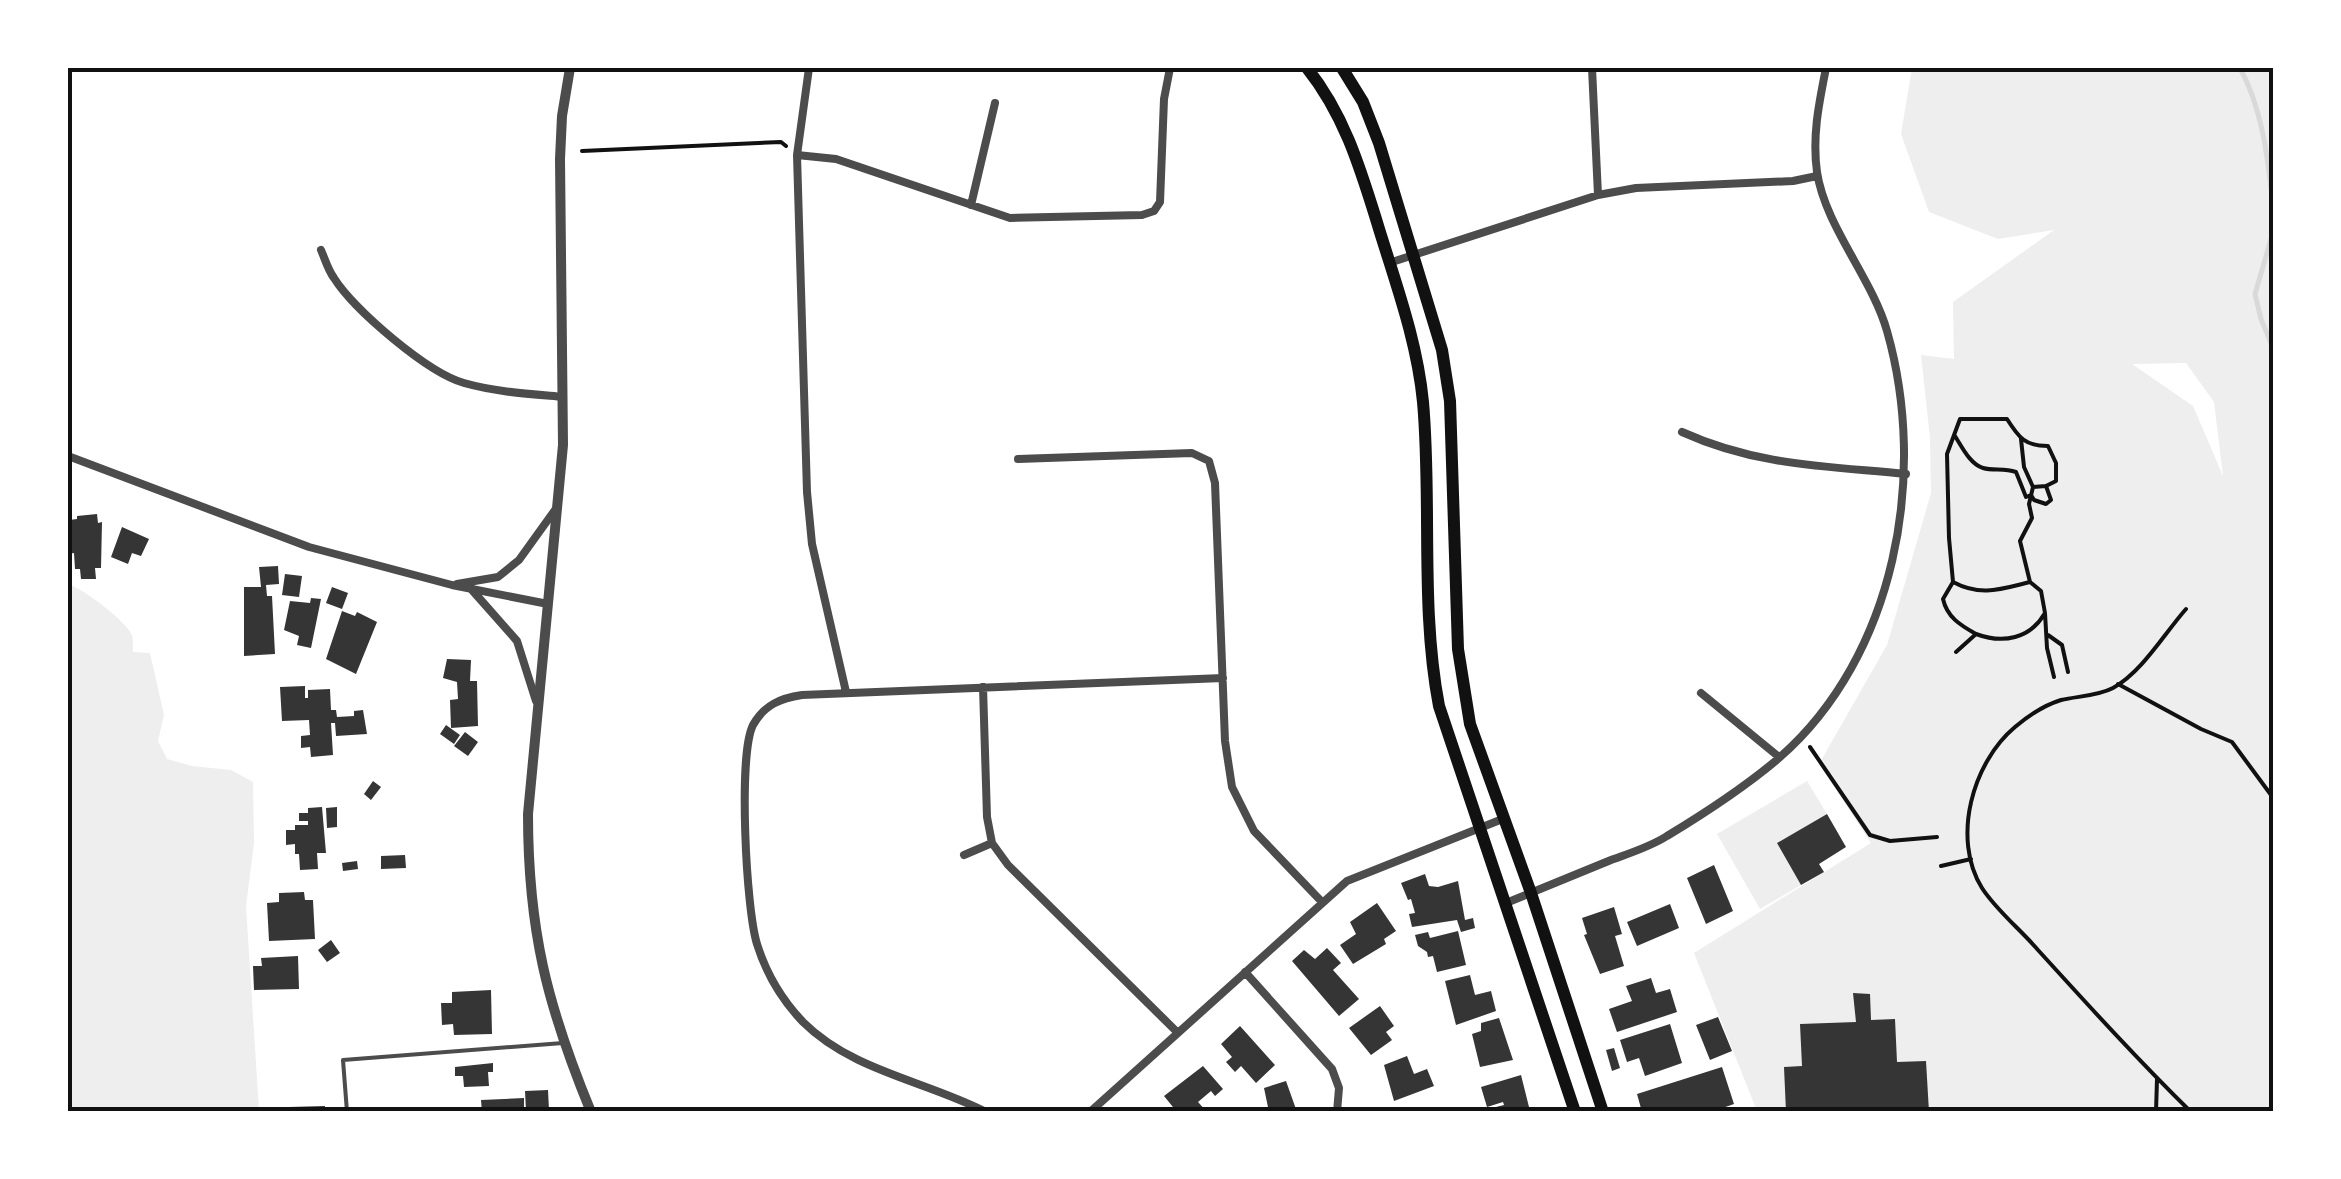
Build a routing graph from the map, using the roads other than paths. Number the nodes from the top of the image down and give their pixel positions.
1 (570, 68) edge
2 (809, 68) edge
3 (1170, 68) edge
4 (1307, 68) edge
5 (1342, 68) edge
6 (1592, 68) edge
7 (1826, 68) edge
8 (995, 103) dead end
9 (797, 155) junction
10 (1817, 176) junction
11 (1598, 195) junction
12 (971, 205) junction
13 (322, 250) dead end
14 (1415, 254) junction
15 (1390, 263) junction
16 (564, 397) junction
17 (1682, 432) dead end
18 (68, 456) edge
19 (1018, 460) dead end
20 (1906, 474) junction
21 (558, 506) junction
22 (452, 585) junction
23 (471, 589) junction
24 (548, 604) junction
25 (1223, 678) junction
26 (984, 687) junction
27 (846, 692) junction
28 (1701, 693) dead end
29 (539, 715) junction
30 (1780, 757) junction
31 (1505, 818) junction
32 (1480, 828) junction
33 (992, 844) junction
34 (964, 855) dead end
35 (1531, 892) junction
36 (1322, 902) junction
37 (1506, 903) junction
38 (1245, 972) junction
39 (1177, 1032) junction
40 (563, 1043) junction
41 (963, 1101) junction
42 (347, 1112) edge
43 (591, 1112) edge
44 (958, 1112) edge
45 (986, 1112) edge
46 (1090, 1112) edge
47 (1338, 1112) edge
48 (1575, 1112) edge
49 (1603, 1112) edge

1 - 16 street
2 - 9 street
3 - 12 street
4 - 15 main road
5 - 14 main road
6 - 11 street
7 - 10 street
8 - 12 street
9 - 12 street
9 - 27 street
10 - 11 street
10 - 20 street
11 - 14 street
13 - 16 street
14 - 15 street
14 - 31 main road
15 - 32 main road
16 - 21 street
17 - 20 street
18 - 22 street
19 - 25 street
20 - 30 street
21 - 22 street
21 - 24 street
22 - 23 street
23 - 24 street
23 - 29 street
24 - 29 street
25 - 26 street
25 - 36 street
26 - 27 street
26 - 33 street
27 - 41 street
28 - 30 street
29 - 40 street
30 - 35 street
31 - 32 street
31 - 35 main road
32 - 36 street
32 - 37 main road
33 - 34 street
33 - 39 street
35 - 37 street
35 - 49 main road
36 - 38 street
37 - 48 main road
38 - 39 street
38 - 47 street
39 - 46 street
40 - 42 lane
40 - 43 street
41 - 44 street
41 - 45 street

